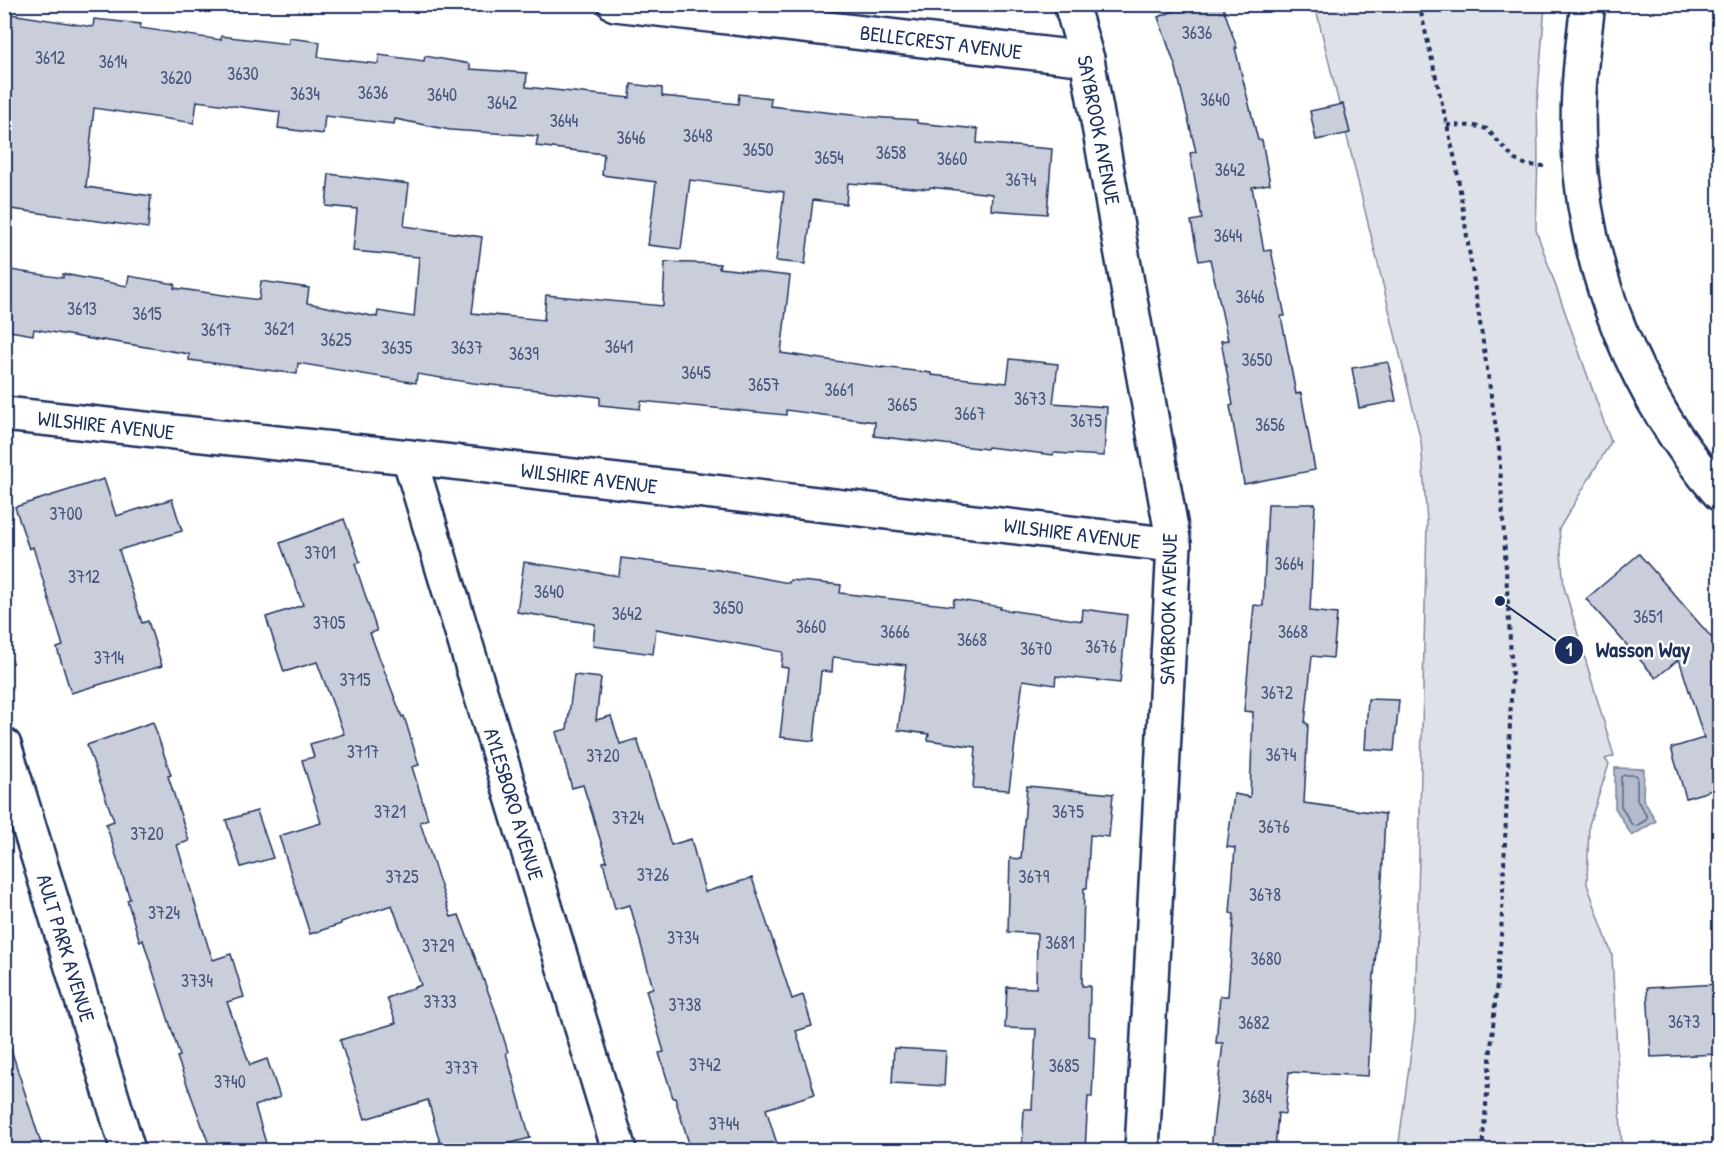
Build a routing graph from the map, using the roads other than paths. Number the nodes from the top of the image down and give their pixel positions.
1 (615, 4) edge
2 (1071, 4) edge
3 (1588, 4) edge
4 (1088, 59) junction
5 (4, 414) edge
6 (409, 457) junction
7 (1719, 494) edge
8 (1174, 545) junction
9 (4, 745) edge
10 (128, 1150) edge
11 (619, 1150) edge
12 (1142, 1150) edge

1 - 4 street, BELLECREST AVENUE
2 - 4 street, SAYBROOK AVENUE
3 - 7 street
4 - 8 street, SAYBROOK AVENUE
5 - 6 street, WILSHIRE AVENUE
6 - 8 street, WILSHIRE AVENUE
6 - 11 street, AYLESBORO AVENUE
8 - 12 street, SAYBROOK AVENUE
9 - 10 street, AULT PARK AVENUE

